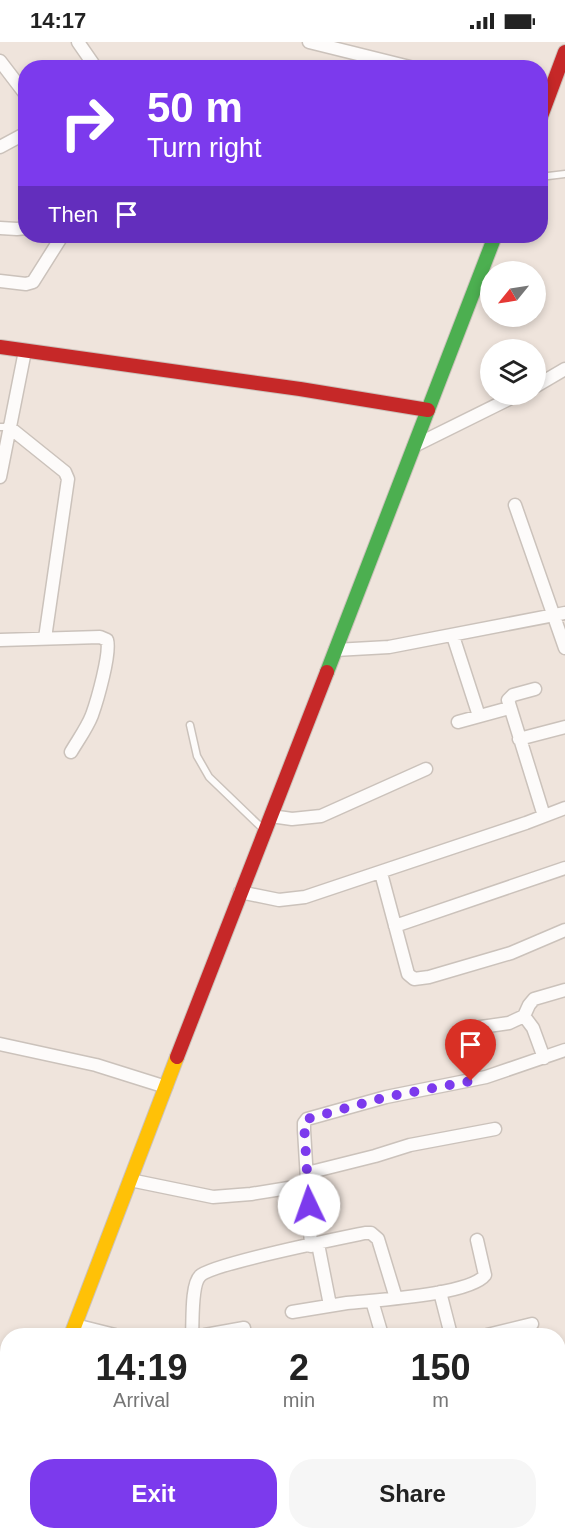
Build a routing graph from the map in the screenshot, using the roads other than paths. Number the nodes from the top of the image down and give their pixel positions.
1 (78, 42) edge
2 (309, 42) edge
3 (565, 52) edge
4 (90, 60) edge
5 (382, 60) edge
6 (0, 61) edge
7 (18, 85) edge
8 (548, 91) edge
9 (18, 137) edge
10 (0, 147) edge
11 (565, 174) edge
12 (548, 176) edge
13 (0, 228) edge
14 (18, 230) edge
15 (58, 243) edge
16 (490, 243) edge
17 (0, 281) edge
18 (0, 348) edge
19 (25, 351) junction
20 (565, 369) edge
21 (546, 380) edge
22 (497, 405) edge
23 (428, 410) junction
24 (4, 427) edge
25 (414, 446) junction
26 (0, 477) edge
27 (515, 505) dead end
28 (560, 613) edge
29 (453, 636) junction
30 (45, 638) junction
31 (0, 640) edge
32 (565, 648) edge
33 (335, 650) junction
34 (535, 689) dead end
35 (509, 708) junction
36 (479, 716) junction
37 (458, 722) dead end
38 (190, 725) dead end
39 (565, 727) edge
40 (519, 739) junction
41 (70, 752) dead end
42 (426, 770) dead end
43 (565, 808) edge
44 (271, 816) junction
45 (544, 816) junction
46 (265, 831) junction
47 (565, 868) edge
48 (381, 873) junction
49 (240, 892) junction
50 (395, 926) junction
51 (565, 930) edge
52 (565, 990) edge
53 (525, 1016) junction
54 (460, 1030) dead end
55 (0, 1044) edge
56 (565, 1050) edge
57 (544, 1058) junction
58 (166, 1087) junction
59 (495, 1129) dead end
60 (307, 1179) junction
61 (130, 1180) junction
62 (477, 1240) dead end
63 (314, 1245) junction
64 (440, 1292) junction
65 (396, 1298) junction
66 (372, 1301) junction
67 (330, 1305) junction
68 (292, 1312) dead end
69 (532, 1324) dead end
70 (74, 1328) edge
71 (193, 1328) edge
72 (380, 1328) edge
73 (449, 1328) edge
74 (516, 1328) edge

1 - 4 street
2 - 5 street
3 - 8 main road
6 - 7 street
9 - 10 street
11 - 12 lane
13 - 14 street
15 - 17 street
16 - 23 main road
18 - 19 main road
19 - 23 main road
19 - 24 street
20 - 21 street
22 - 25 street
23 - 25 main road
24 - 26 street
24 - 30 street
25 - 33 main road
27 - 28 street
28 - 29 street
28 - 32 street
29 - 33 street
29 - 36 street
30 - 31 street
30 - 41 street
33 - 44 main road
34 - 35 street
35 - 36 street
35 - 40 street
36 - 37 street
38 - 46 lane
39 - 40 street
40 - 45 street
42 - 44 street
43 - 45 street
44 - 46 main road
45 - 48 street
46 - 49 main road
47 - 50 street
48 - 49 street
48 - 50 street
49 - 58 main road
50 - 51 street
52 - 53 street
53 - 54 street
53 - 57 street
55 - 58 street
56 - 57 street
57 - 60 street
58 - 61 main road
59 - 60 street
60 - 61 street
60 - 63 street
61 - 70 main road
62 - 64 street
63 - 65 street
63 - 67 street
63 - 71 street
64 - 65 street
64 - 73 street
65 - 66 street
66 - 67 street
66 - 72 street
67 - 68 street
69 - 74 street

